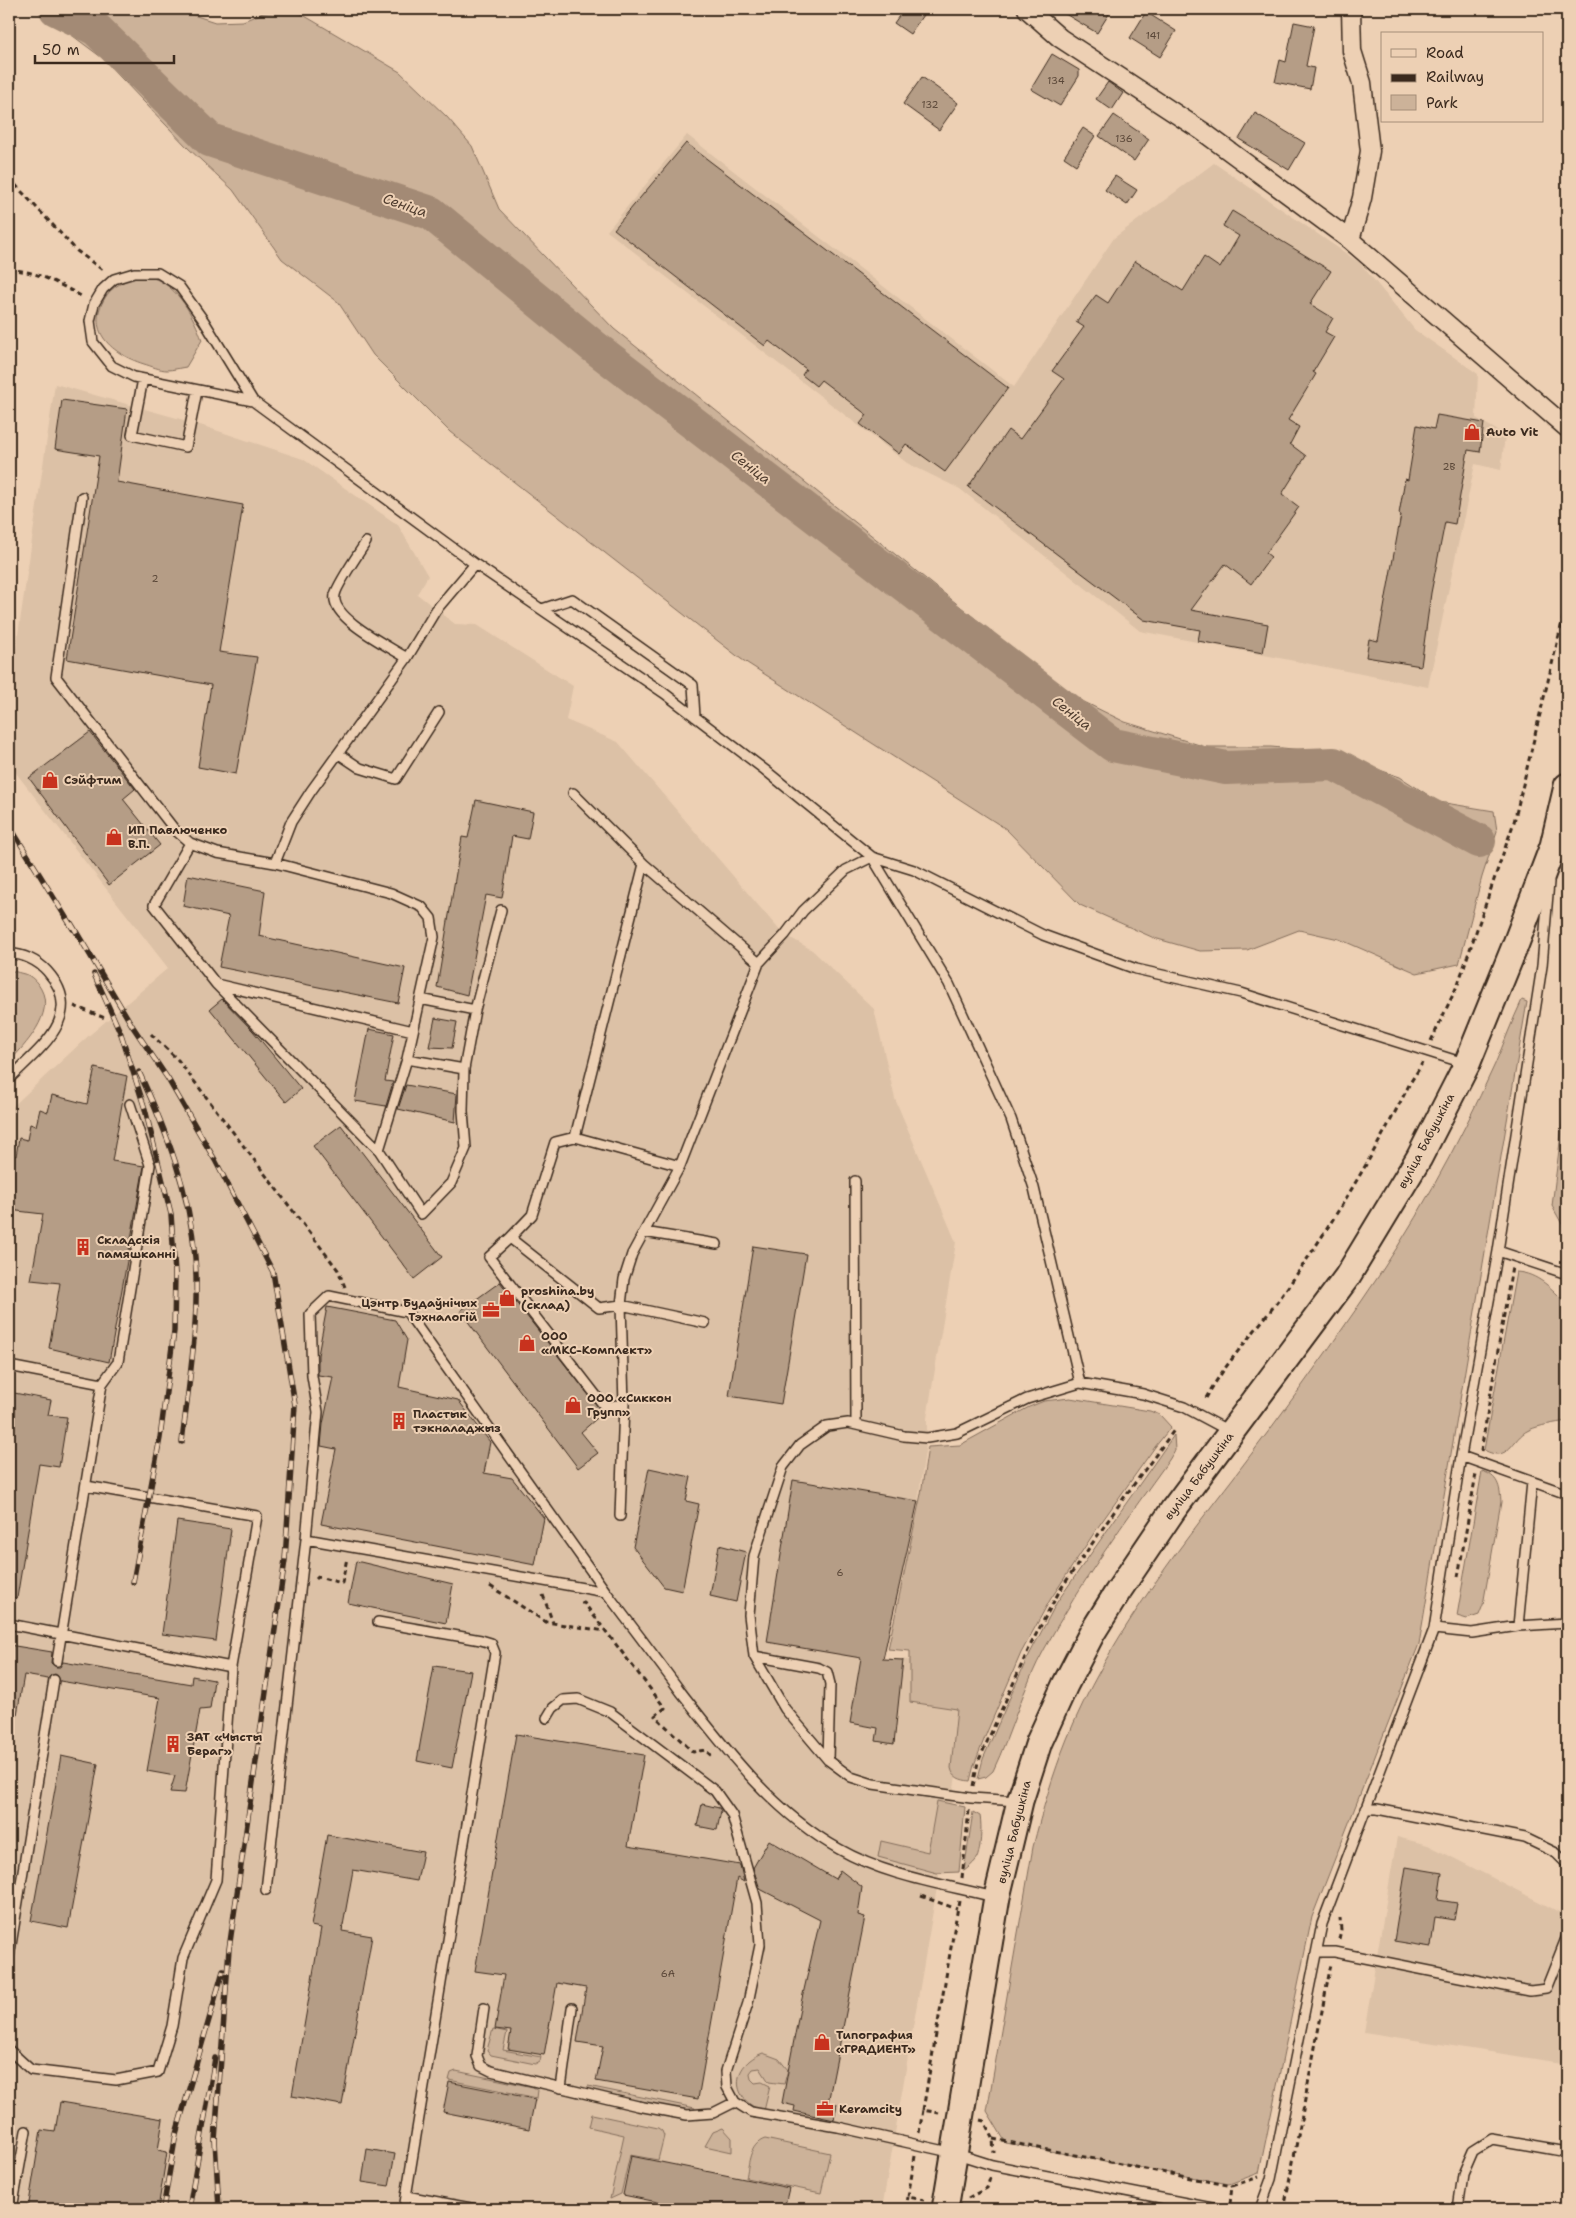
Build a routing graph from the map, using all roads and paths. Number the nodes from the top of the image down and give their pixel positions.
1 (1027, 9) edge
2 (1351, 9) edge
3 (9, 178) edge
4 (1350, 240) junction
5 (9, 270) edge
6 (114, 279) junction
7 (94, 304) junction
8 (143, 379) junction
9 (197, 390) junction
10 (253, 401) junction
11 (1567, 428) edge
12 (82, 497) dead end
13 (366, 542) dead end
14 (475, 564) junction
15 (1567, 602) edge
16 (542, 609) junction
17 (407, 658) junction
18 (440, 712) dead end
19 (695, 717) junction
20 (339, 754) junction
21 (1567, 786) edge
22 (573, 793) dead end
23 (190, 843) junction
24 (1552, 846) junction
25 (872, 858) junction
26 (275, 863) junction
27 (644, 864) junction
28 (501, 910) dead end
29 (9, 954) edge
30 (759, 963) junction
31 (216, 984) junction
32 (420, 999) junction
33 (64, 1002) junction
34 (475, 1010) junction
35 (105, 1018) dead end
36 (413, 1031) junction
37 (151, 1034) dead end
38 (1426, 1052) junction
39 (407, 1059) junction
40 (1467, 1064) junction
41 (464, 1070) junction
42 (9, 1079) edge
43 (130, 1104) dead end
44 (575, 1137) junction
45 (379, 1150) junction
46 (680, 1166) junction
47 (855, 1181) dead end
48 (644, 1232) junction
49 (510, 1238) junction
50 (717, 1244) dead end
51 (1498, 1250) junction
52 (1567, 1274) edge
53 (350, 1300) junction
54 (621, 1305) junction
55 (705, 1323) dead end
56 (9, 1366) edge
57 (1080, 1383) junction
58 (102, 1384) junction
59 (1206, 1398) dead end
60 (624, 1404) junction
61 (856, 1424) junction
62 (1232, 1432) junction
63 (1461, 1456) junction
64 (1532, 1482) junction
65 (86, 1486) junction
66 (1567, 1494) edge
67 (620, 1516) dead end
68 (306, 1540) junction
69 (486, 1583) dead end
70 (606, 1592) junction
71 (378, 1622) dead end
72 (1567, 1623) edge
73 (9, 1624) edge
74 (1518, 1626) junction
75 (1434, 1629) junction
76 (605, 1630) dead end
77 (62, 1633) junction
78 (754, 1656) junction
79 (57, 1661) dead end
80 (231, 1666) junction
81 (54, 1680) dead end
82 (547, 1718) dead end
83 (828, 1760) junction
84 (1020, 1801) junction
85 (1364, 1809) junction
86 (1567, 1864) edge
87 (266, 1890) dead end
88 (997, 1897) junction
89 (1567, 1936) edge
90 (1317, 1952) junction
91 (9, 1958) edge
92 (484, 2008) dead end
93 (572, 2008) dead end
94 (9, 2050) edge
95 (561, 2088) junction
96 (735, 2102) junction
97 (977, 2119) dead end
98 (26, 2132) dead end
99 (993, 2139) junction
100 (1567, 2152) edge
101 (954, 2153) junction
102 (994, 2155) dead end
103 (990, 2178) dead end
104 (1232, 2186) dead end
105 (406, 2196) junction
106 (908, 2197) dead end
107 (955, 2205) edge
108 (12, 2209) edge
109 (404, 2209) edge
110 (476, 2209) edge
111 (906, 2209) edge
112 (1217, 2209) edge
113 (1260, 2209) edge
114 (1458, 2209) edge

1 - 4 street
2 - 4 street
3 - 6 path
4 - 11 street
5 - 7 path
6 - 7 lane
6 - 10 lane
7 - 8 lane
8 - 9 lane
8 - 9 lane
9 - 10 lane
10 - 14 lane
12 - 23 lane
13 - 17 lane
14 - 16 lane
14 - 17 lane
15 - 38 path
16 - 19 lane
16 - 19 lane
17 - 20 lane
18 - 20 lane
19 - 25 lane
20 - 26 lane
21 - 24 street, вуліца Бабушкіна
22 - 27 lane
23 - 26 lane
23 - 31 lane
24 - 40 street, вуліца Бабушкіна
24 - 51 lane
25 - 30 lane
25 - 38 lane
25 - 57 lane
26 - 32 lane
27 - 30 lane
27 - 44 lane
28 - 34 lane
29 - 33 lane
30 - 46 lane
31 - 36 lane
31 - 45 lane
32 - 34 lane
32 - 36 lane
33 - 35 path
33 - 42 lane
34 - 41 lane
36 - 39 lane
37 - 53 path
38 - 40 lane
38 - 59 path
39 - 41 lane
39 - 45 lane
40 - 62 street, вуліца Бабушкіна
41 - 45 lane
43 - 58 lane
44 - 46 lane
44 - 49 lane
46 - 48 lane
47 - 61 lane
48 - 50 lane
48 - 54 lane
49 - 54 lane
49 - 60 lane
51 - 52 lane
51 - 63 lane
53 - 68 lane
53 - 70 lane
54 - 55 lane
54 - 60 lane
56 - 58 lane
57 - 61 lane
57 - 62 lane
58 - 65 lane
60 - 67 lane
61 - 78 lane
62 - 84 street, вуліца Бабушкіна
63 - 64 lane
63 - 75 lane
64 - 66 lane
64 - 74 lane
65 - 77 lane
65 - 80 lane
68 - 70 lane
68 - 87 lane
69 - 76 path
70 - 88 lane
71 - 105 lane
72 - 74 lane
73 - 77 lane
74 - 75 lane
75 - 85 lane
77 - 79 lane
77 - 80 lane
78 - 83 lane
78 - 83 lane
80 - 94 lane
81 - 91 lane
82 - 96 lane
83 - 84 lane
84 - 88 street, вуліца Бабушкіна
85 - 86 lane
85 - 90 lane
88 - 101 street, вуліца Бабушкіна
89 - 90 lane
90 - 113 lane
92 - 95 lane
93 - 95 lane
95 - 96 lane
96 - 101 lane
97 - 99 path
98 - 108 lane
99 - 102 path
99 - 104 path
100 - 114 lane
101 - 107 street, вуліца Бабушкіна
101 - 112 lane
103 - 107 path
105 - 109 lane
105 - 110 lane
106 - 111 path

